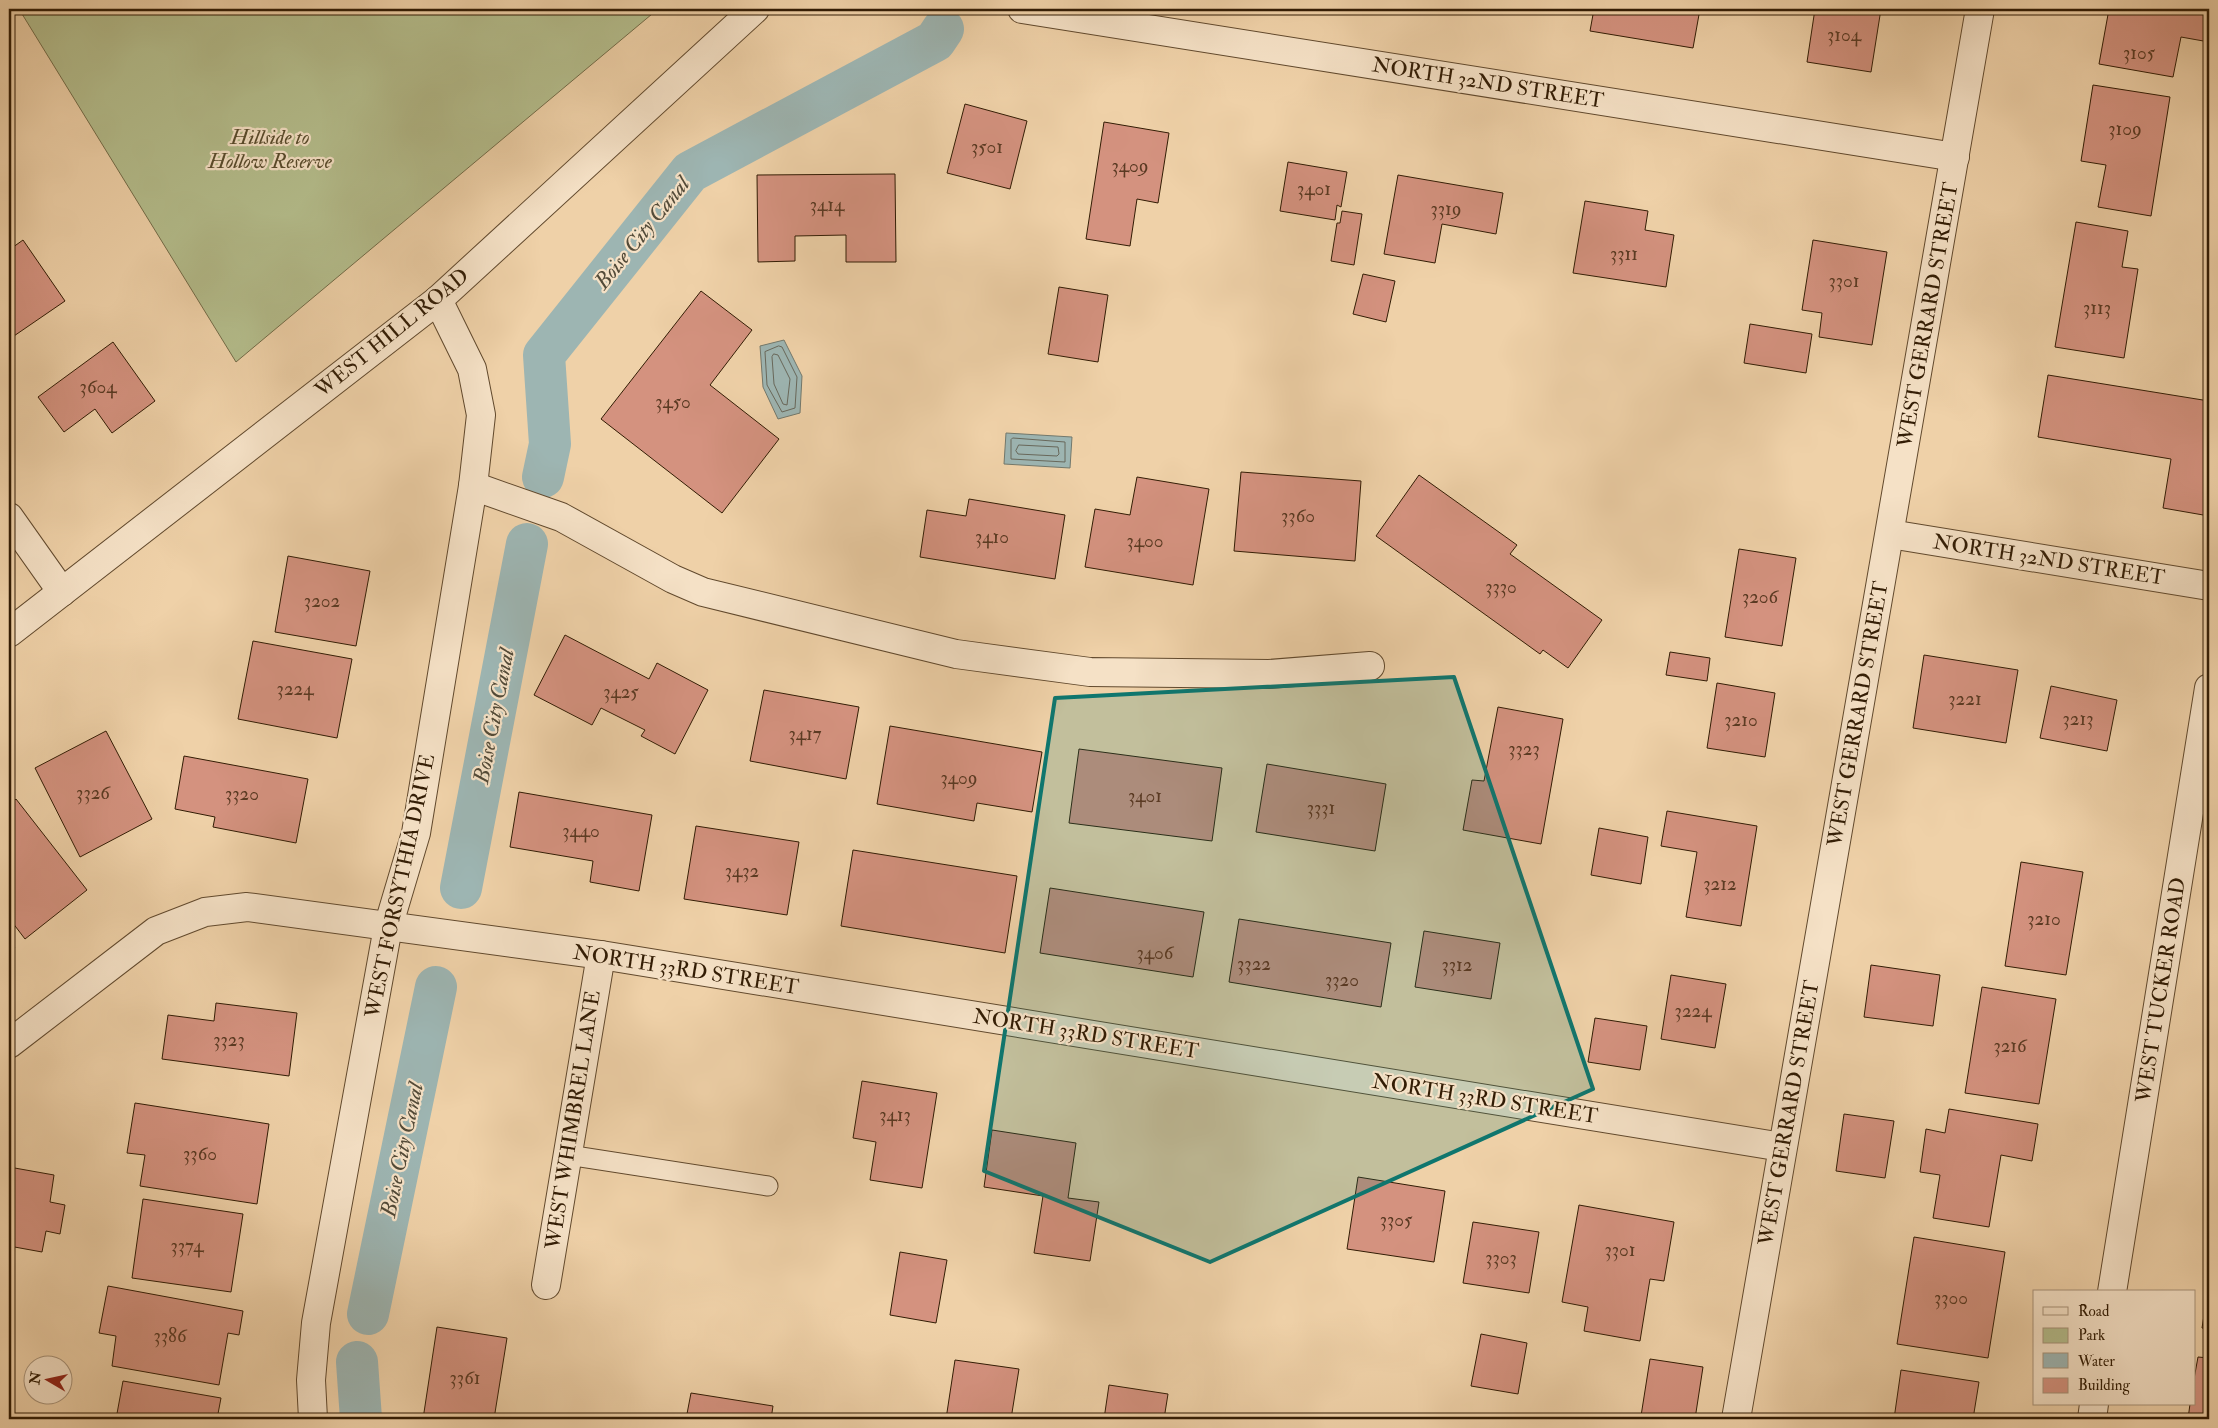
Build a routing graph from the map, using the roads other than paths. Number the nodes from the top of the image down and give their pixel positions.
1 (755, 9) edge
2 (1022, 9) edge
3 (1980, 9) edge
4 (1955, 157) junction
5 (438, 300) junction
6 (473, 486) junction
7 (9, 517) edge
8 (1890, 534) junction
9 (2209, 586) edge
10 (62, 592) junction
11 (9, 633) edge
12 (1370, 666) dead end
13 (2209, 688) edge
14 (388, 927) junction
15 (601, 955) junction
16 (9, 1044) edge
17 (1782, 1148) junction
18 (568, 1155) junction
19 (768, 1186) dead end
20 (546, 1285) dead end
21 (2112, 1290) edge
22 (2094, 1406) edge
23 (313, 1419) edge
24 (1736, 1419) edge
25 (2092, 1419) edge

1 - 5 street, WEST HILL ROAD
2 - 4 street, NORTH 32ND STREET
3 - 4 street, WEST GERRARD STREET
4 - 8 street, WEST GERRARD STREET
5 - 6 street, WEST FORSYTHIA DRIVE
5 - 10 street, WEST HILL ROAD
6 - 12 street
6 - 14 street, WEST FORSYTHIA DRIVE
7 - 10 street
8 - 9 street, NORTH 32ND STREET
8 - 17 street, WEST GERRARD STREET
10 - 11 street, WEST HILL ROAD
13 - 21 street, WEST TUCKER ROAD
14 - 15 street, NORTH 33RD STREET
14 - 16 street, NORTH 33RD STREET
14 - 23 street, WEST FORSYTHIA DRIVE
15 - 17 street, NORTH 33RD STREET
15 - 18 street, WEST WHIMBREL LANE
17 - 24 street, WEST GERRARD STREET
18 - 19 lane
18 - 20 street, WEST WHIMBREL LANE
22 - 25 street

